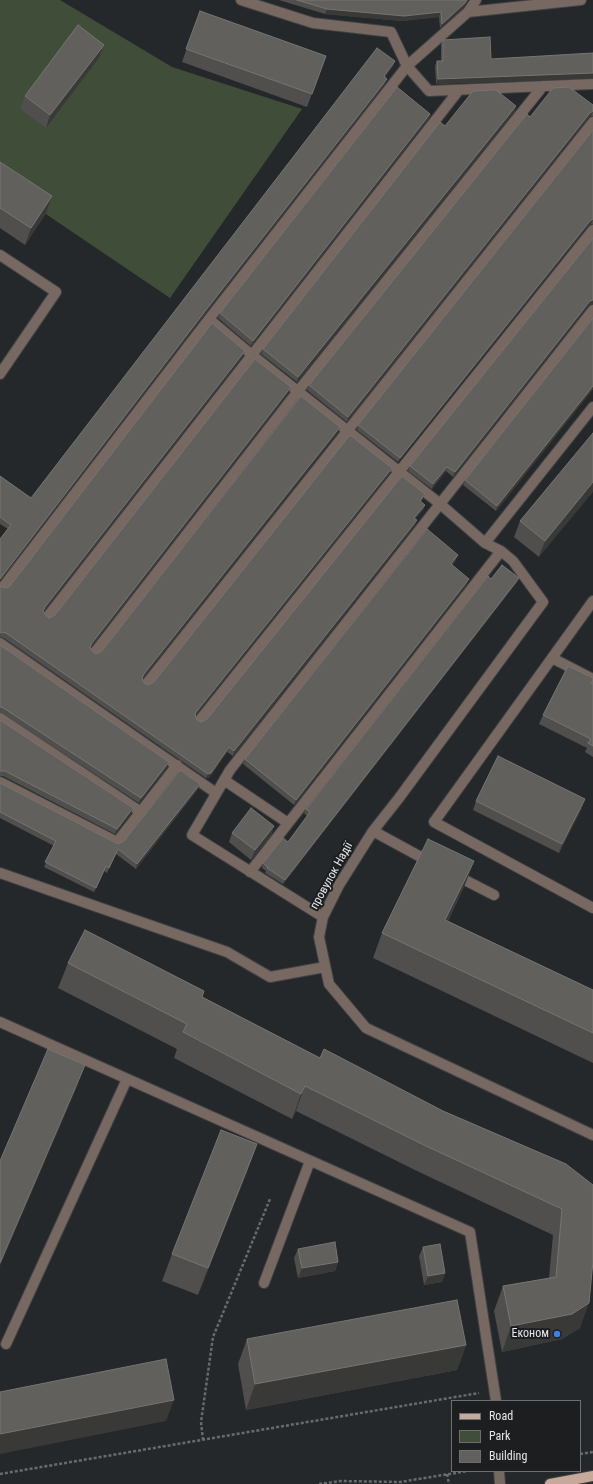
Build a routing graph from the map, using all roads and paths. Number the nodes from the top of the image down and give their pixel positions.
1 (241, 0) edge
2 (476, 0) edge
3 (581, 0) edge
4 (468, 12) junction
5 (407, 66) junction
6 (593, 84) edge
7 (543, 86) junction
8 (459, 90) junction
9 (593, 122) edge
10 (593, 230) edge
11 (0, 255) edge
12 (593, 310) edge
13 (209, 319) junction
14 (252, 355) junction
15 (0, 374) edge
16 (298, 392) junction
17 (593, 407) edge
18 (349, 432) junction
19 (400, 472) junction
20 (440, 503) junction
21 (485, 543) junction
22 (501, 551) junction
23 (3, 588) edge
24 (593, 601) edge
25 (48, 616) edge
26 (0, 643) edge
27 (95, 652) edge
28 (552, 658) junction
29 (593, 679) edge
30 (147, 683) edge
31 (0, 718) edge
32 (200, 720) edge
33 (177, 765) junction
34 (224, 780) junction
35 (0, 782) edge
36 (216, 793) junction
37 (141, 812) junction
38 (288, 823) junction
39 (372, 831) junction
40 (250, 872) junction
41 (0, 873) edge
42 (494, 895) dead end
43 (593, 908) edge
44 (323, 917) junction
45 (325, 967) junction
46 (0, 1022) edge
47 (127, 1079) junction
48 (593, 1135) edge
49 (310, 1161) junction
50 (270, 1199) dead end
51 (264, 1282) dead end
52 (6, 1344) dead end
53 (495, 1390) junction
54 (496, 1400) edge
55 (203, 1440) junction
56 (593, 1452) edge
57 (581, 1454) edge
58 (461, 1472) edge
59 (500, 1472) edge
60 (0, 1474) edge
61 (447, 1474) junction
62 (593, 1476) edge
63 (319, 1484) edge
64 (449, 1484) edge
65 (500, 1484) edge
66 (550, 1484) edge

1 - 5 lane
2 - 4 lane
3 - 4 lane
4 - 5 lane
5 - 8 lane
5 - 13 lane
6 - 7 lane
7 - 8 lane
7 - 16 lane
8 - 14 lane
9 - 18 lane
10 - 19 lane
11 - 15 lane
12 - 20 lane
13 - 14 lane
13 - 23 lane
14 - 16 lane
14 - 25 lane
16 - 18 lane
16 - 27 lane
17 - 21 lane
18 - 19 lane
18 - 30 lane
19 - 20 lane
19 - 32 lane
20 - 21 lane
20 - 34 lane
21 - 22 lane
22 - 38 lane
22 - 39 lane, провулок Надії
24 - 28 lane
26 - 33 lane
28 - 29 lane
28 - 43 lane
31 - 37 lane
33 - 36 lane
33 - 37 lane
34 - 36 lane
34 - 38 lane
35 - 37 lane
36 - 40 lane
38 - 40 lane
39 - 42 lane
39 - 44 lane, провулок Надії
40 - 44 lane
41 - 45 lane
44 - 45 lane, провулок Надії
45 - 48 lane, провулок Надії
46 - 47 lane
47 - 49 lane
47 - 52 lane
49 - 51 lane
49 - 53 lane
50 - 55 path
53 - 54 lane
53 - 55 path
55 - 60 path
56 - 57 path
58 - 61 path
59 - 65 lane
61 - 63 path
61 - 64 path
62 - 66 main road

